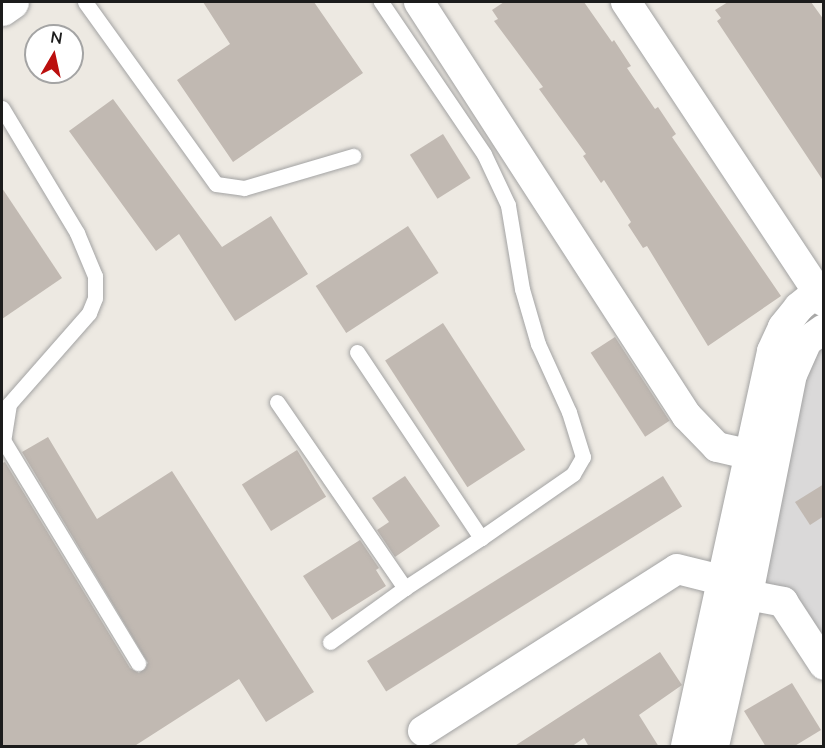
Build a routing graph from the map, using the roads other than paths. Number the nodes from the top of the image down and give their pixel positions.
1 (12, 2) edge
2 (85, 2) edge
3 (381, 2) edge
4 (419, 2) edge
5 (626, 2) edge
6 (2, 9) edge
7 (2, 108) edge
8 (353, 156) dead end
9 (821, 293) edge
10 (824, 329) edge
11 (357, 352) dead end
12 (277, 402) dead end
13 (748, 454) junction
14 (481, 538) junction
15 (721, 580) junction
16 (405, 588) junction
17 (748, 595) junction
18 (330, 642) dead end
19 (138, 663) dead end
20 (824, 665) edge
21 (423, 731) dead end
22 (686, 747) edge
23 (714, 747) edge

1 - 6 street
2 - 8 lane
3 - 14 lane
4 - 13 street
5 - 9 street
7 - 19 lane
9 - 13 street
10 - 17 street
11 - 14 lane
12 - 16 lane
13 - 15 street
14 - 16 lane
15 - 17 street
15 - 21 street
15 - 22 street
16 - 18 lane
17 - 20 street
17 - 23 street

